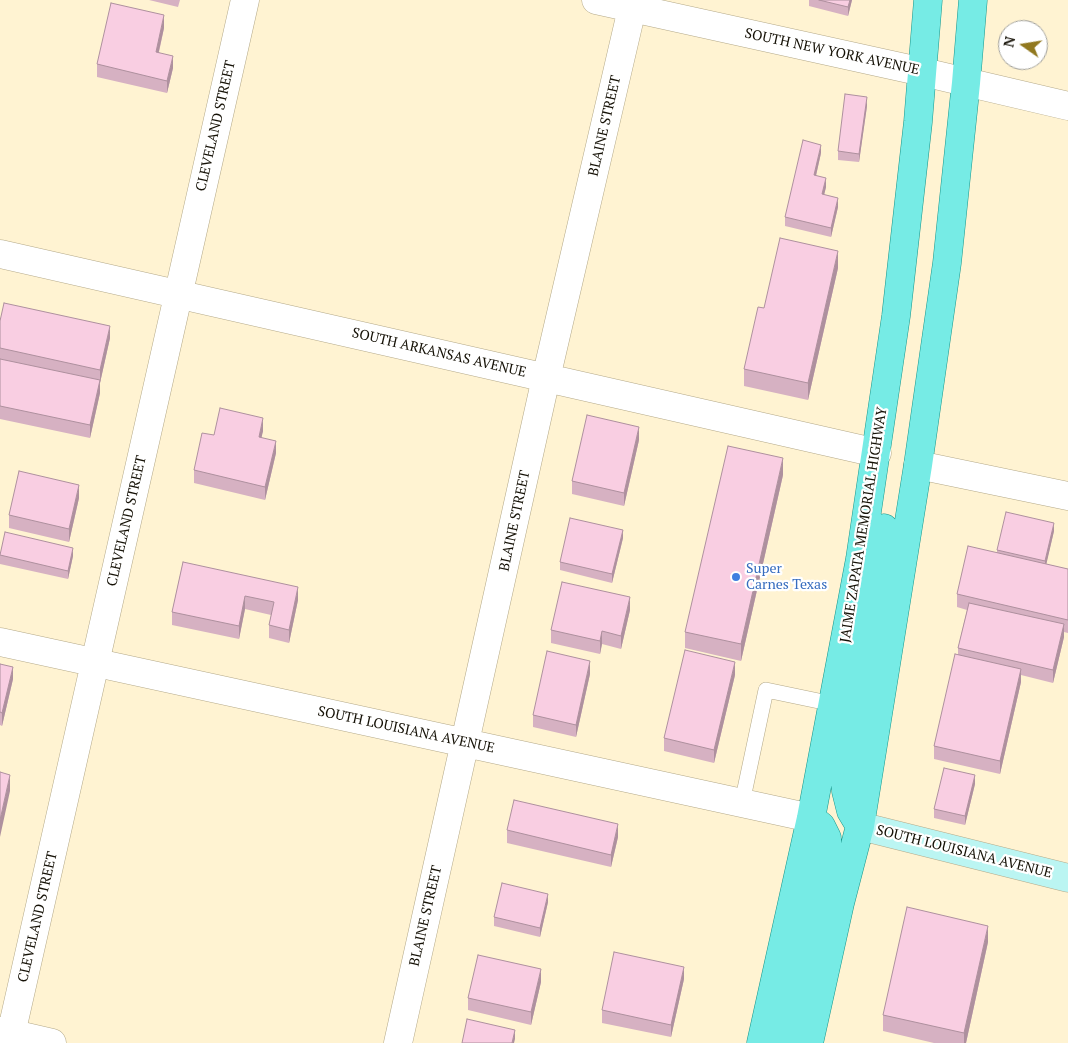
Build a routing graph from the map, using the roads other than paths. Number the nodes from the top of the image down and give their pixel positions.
1 (244, 0) edge
2 (596, 0) edge
3 (928, 0) edge
4 (972, 0) edge
5 (633, 4) edge
6 (923, 72) junction
7 (966, 83) junction
8 (1068, 106) edge
9 (0, 254) edge
10 (178, 294) junction
11 (546, 378) junction
12 (877, 453) junction
13 (918, 465) junction
14 (1068, 496) edge
15 (0, 642) edge
16 (95, 664) junction
17 (833, 704) junction
18 (466, 743) junction
19 (742, 803) junction
20 (811, 818) junction
21 (860, 826) junction
22 (1068, 878) edge
23 (7, 1036) edge
24 (52, 1043) edge
25 (398, 1043) edge
26 (761, 1043) edge
27 (787, 1043) edge
28 (809, 1043) edge

1 - 10 street, CLEVELAND STREET
2 - 5 street, SOUTH NEW YORK AVENUE
3 - 6 main road, JAIME ZAPATA MEMORIAL HIGHWAY
4 - 7 main road
5 - 6 street, SOUTH NEW YORK AVENUE
5 - 11 street, BLAINE STREET
6 - 7 street, SOUTH NEW YORK AVENUE
6 - 12 main road, JAIME ZAPATA MEMORIAL HIGHWAY
7 - 8 street, SOUTH NEW YORK AVENUE
7 - 13 main road
9 - 10 street, SOUTH ARKANSAS AVENUE
10 - 11 street, SOUTH ARKANSAS AVENUE
10 - 16 street, CLEVELAND STREET
11 - 12 street, SOUTH ARKANSAS AVENUE
11 - 18 street, BLAINE STREET
12 - 17 main road, JAIME ZAPATA MEMORIAL HIGHWAY
12 - 21 main road
13 - 14 street
13 - 21 main road
15 - 16 street, SOUTH LOUISIANA AVENUE
16 - 18 street, SOUTH LOUISIANA AVENUE
16 - 23 street, CLEVELAND STREET
17 - 19 lane
17 - 20 main road, JAIME ZAPATA MEMORIAL HIGHWAY
18 - 19 street, SOUTH LOUISIANA AVENUE
18 - 25 street, BLAINE STREET
19 - 20 street, SOUTH LOUISIANA AVENUE
20 - 26 main road, JAIME ZAPATA MEMORIAL HIGHWAY
20 - 27 main road
21 - 22 street, SOUTH LOUISIANA AVENUE
21 - 28 main road
23 - 24 street

